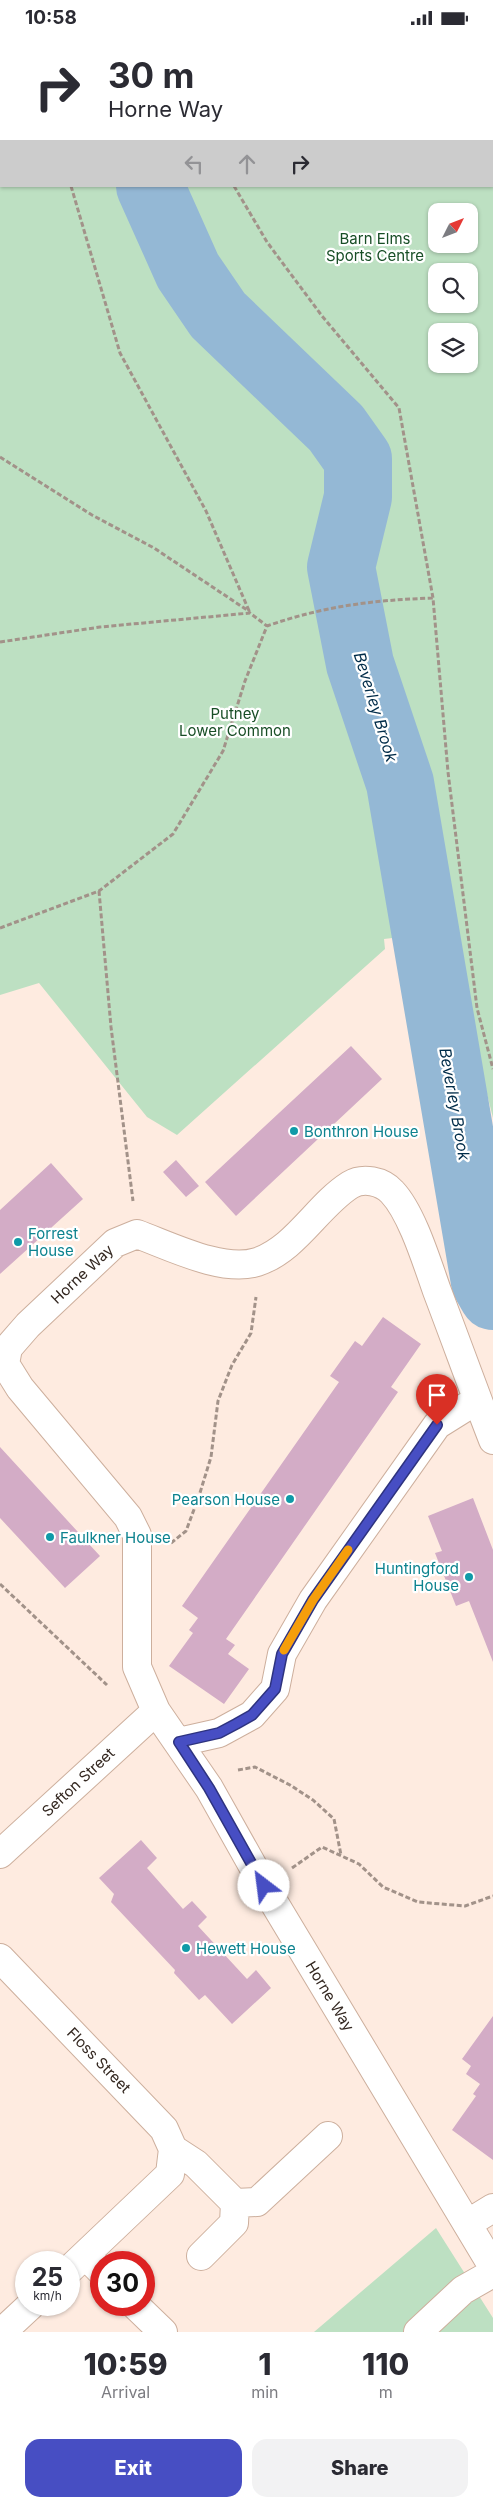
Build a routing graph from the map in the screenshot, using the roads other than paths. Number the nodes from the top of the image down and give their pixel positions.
1 (477, 1400) junction
2 (493, 1440) edge
3 (150, 1716) junction
4 (179, 1742) junction
5 (0, 1854) edge
6 (0, 1958) edge
7 (328, 2136) dead end
8 (171, 2162) junction
9 (235, 2203) junction
10 (493, 2209) edge
11 (467, 2224) junction
12 (201, 2256) dead end
13 (85, 2265) edge
14 (493, 2267) edge
15 (493, 2273) edge
16 (19, 2316) edge
17 (147, 2316) edge
18 (2, 2332) edge
19 (162, 2332) edge
20 (418, 2332) edge

1 - 2 street
1 - 3 street, Horne Way
1 - 4 street
3 - 4 street, Horne Way
3 - 5 street, Sefton Street
4 - 11 street, Horne Way
6 - 8 street, Floss Street
7 - 9 street
8 - 9 street
8 - 13 street
9 - 12 street
10 - 11 street
11 - 14 street, Horne Way
15 - 20 street
16 - 18 street
17 - 19 street

